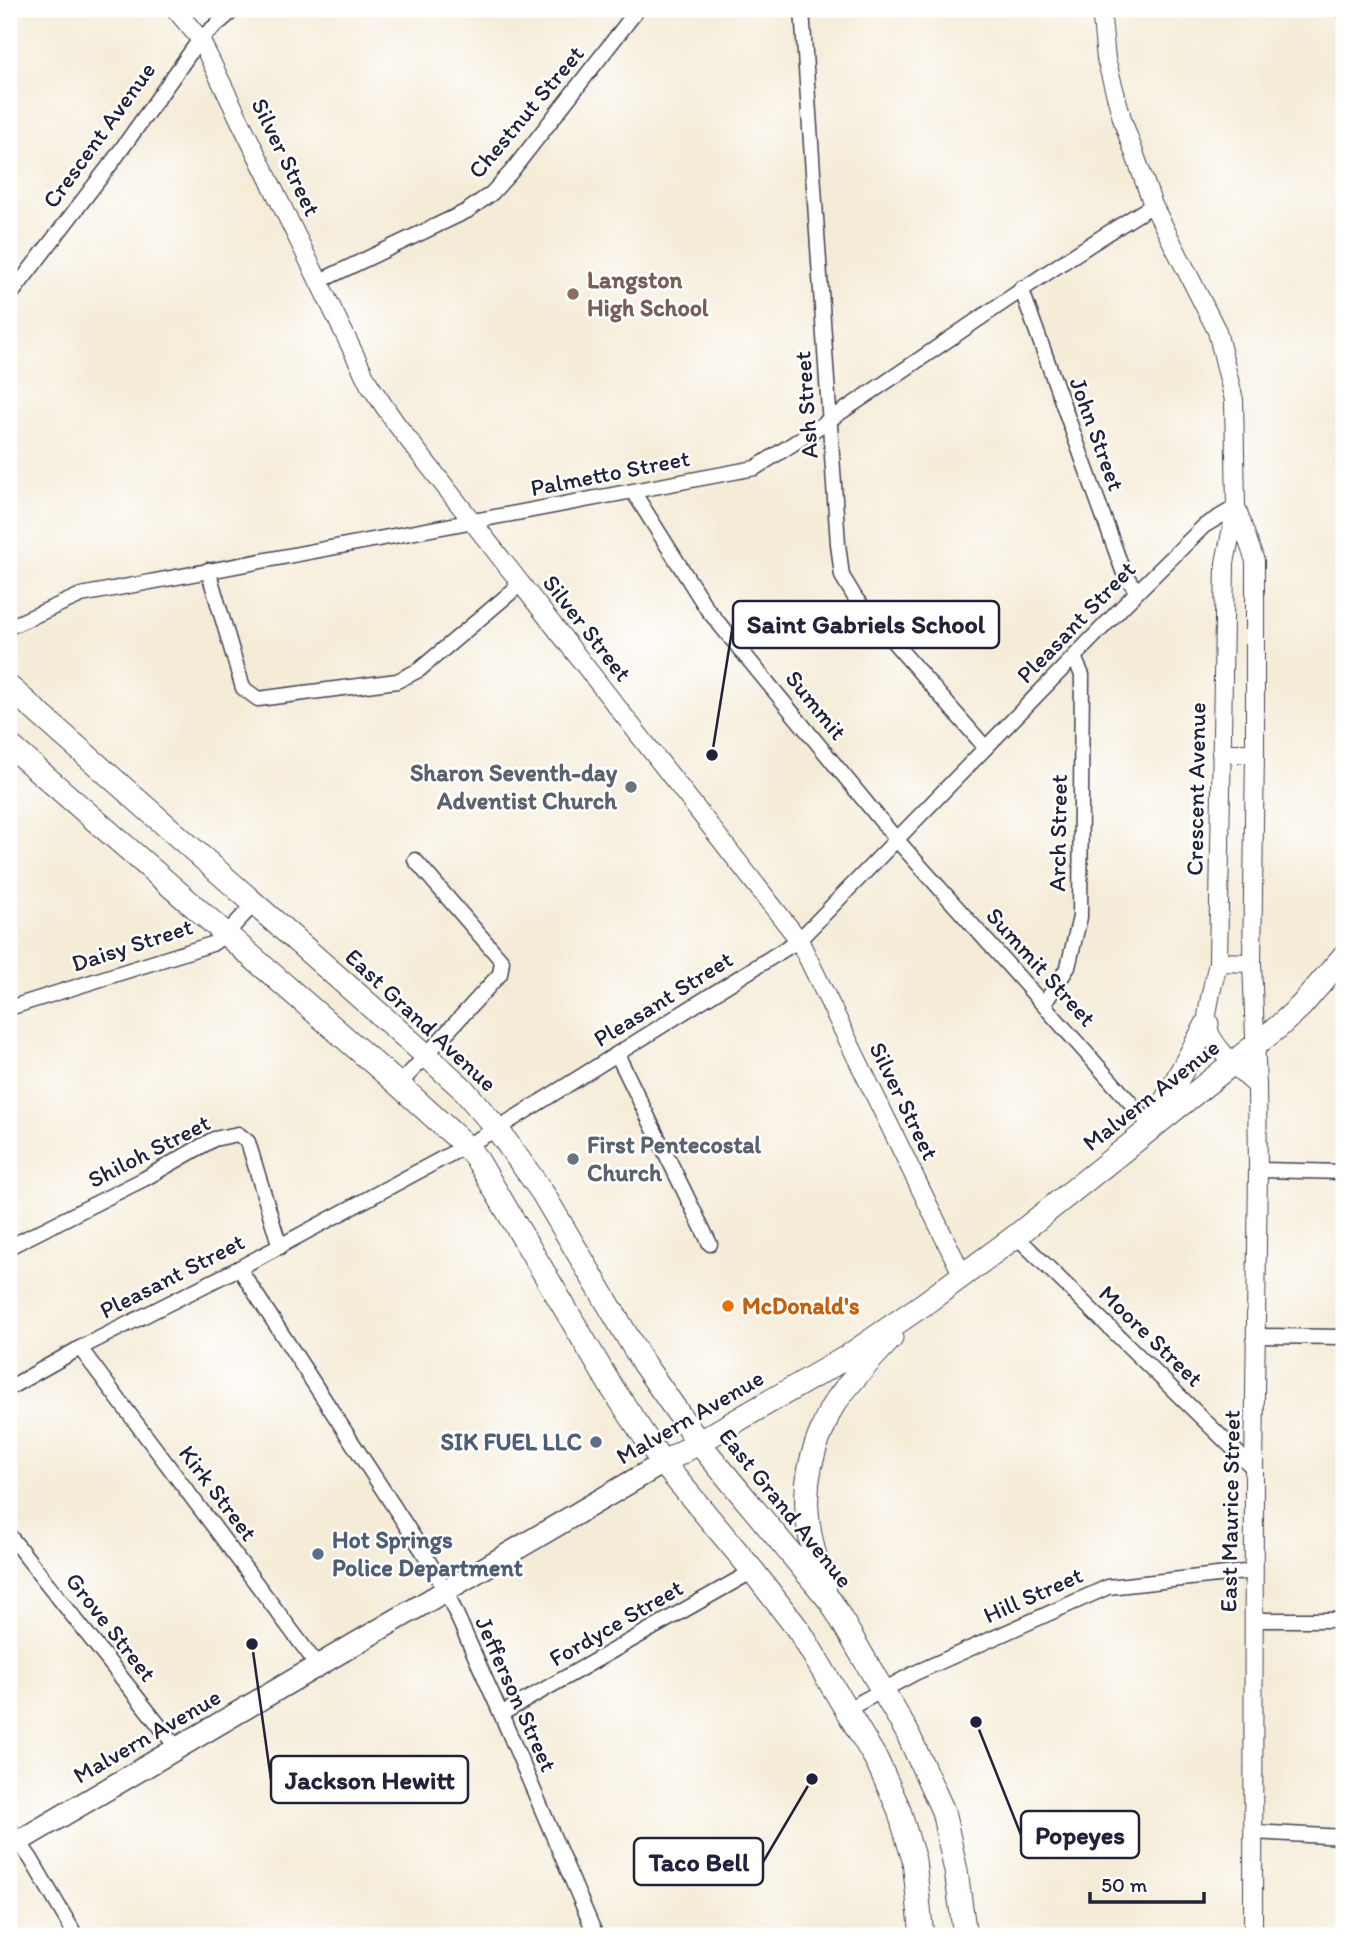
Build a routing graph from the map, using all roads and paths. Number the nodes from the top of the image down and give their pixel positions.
1 (175, 9) edge
2 (235, 9) edge
3 (638, 9) edge
4 (802, 9) edge
5 (1101, 9) edge
6 (200, 38) junction
7 (1153, 205) junction
8 (320, 281) junction
9 (1021, 288) junction
10 (9, 297) edge
11 (829, 422) junction
12 (634, 493) junction
13 (1236, 507) junction
14 (472, 521) junction
15 (208, 570) junction
16 (522, 583) junction
17 (1137, 592) junction
18 (9, 627) edge
19 (1074, 657) junction
20 (9, 687) edge
21 (9, 745) edge
22 (985, 747) junction
23 (1221, 752) junction
24 (1255, 753) junction
25 (896, 839) junction
26 (415, 860) dead end
27 (255, 903) junction
28 (225, 935) junction
29 (799, 940) junction
30 (1344, 956) edge
31 (1218, 962) junction
32 (1252, 963) junction
33 (1044, 1004) junction
34 (9, 1007) edge
35 (1207, 1024) junction
36 (1255, 1046) junction
37 (617, 1054) junction
38 (427, 1056) junction
39 (1233, 1064) junction
40 (399, 1084) junction
41 (1258, 1086) junction
42 (1152, 1127) junction
43 (497, 1129) junction
44 (466, 1146) junction
45 (1258, 1170) junction
46 (1344, 1172) edge
47 (1016, 1236) junction
48 (710, 1244) dead end
49 (9, 1247) edge
50 (280, 1247) junction
51 (239, 1268) junction
52 (963, 1276) junction
53 (924, 1304) junction
54 (1257, 1336) junction
55 (1344, 1337) edge
56 (80, 1348) junction
57 (9, 1388) edge
58 (699, 1443) junction
59 (663, 1463) junction
60 (1254, 1469) junction
61 (9, 1535) edge
62 (753, 1571) junction
63 (1254, 1571) junction
64 (446, 1591) junction
65 (831, 1602) junction
66 (1254, 1620) junction
67 (1344, 1620) edge
68 (318, 1666) junction
69 (883, 1689) junction
70 (846, 1710) junction
71 (501, 1714) junction
72 (177, 1748) junction
73 (1253, 1832) junction
74 (1344, 1837) edge
75 (12, 1838) edge
76 (76, 1936) edge
77 (596, 1936) edge
78 (922, 1936) edge
79 (965, 1936) edge
80 (1253, 1936) edge

1 - 6 street, Silver Street
2 - 6 street, Crescent Avenue
3 - 8 street, Chestnut Street
4 - 11 street, Ash Street
5 - 7 street, Crescent Avenue
6 - 8 street, Silver Street
6 - 10 street, Crescent Avenue
7 - 9 street, Palmetto Street
7 - 13 street, Crescent Avenue
8 - 14 street, Silver Street
9 - 11 street, Palmetto Street
9 - 17 street, John Street
11 - 12 street, Palmetto Street
11 - 22 street, Ash Street
12 - 14 street, Palmetto Street
12 - 25 street, Summit
13 - 17 street, Pleasant Street
13 - 23 street, Crescent Avenue
13 - 24 street, Crescent Avenue
14 - 15 street, Palmetto Street
14 - 16 street, Silver Street
15 - 16 street
15 - 18 street, Palmetto Street
16 - 29 street, Silver Street
17 - 19 street, Pleasant Street
19 - 22 street, Pleasant Street
19 - 33 street, Arch Street
20 - 27 main road, East Grand Avenue
21 - 28 main road
22 - 25 street, Pleasant Street
23 - 24 street
23 - 31 street, Crescent Avenue
24 - 32 street, Crescent Avenue
25 - 29 street, Pleasant Street
25 - 33 street, Summit Street
26 - 38 street
27 - 28 street, Daisy Street
27 - 38 main road, East Grand Avenue
28 - 34 street, Daisy Street
28 - 40 main road
29 - 37 street, Pleasant Street
29 - 52 street, Silver Street
30 - 36 main road, Malvern Avenue
31 - 32 street
31 - 35 street, Crescent Avenue
32 - 36 street, Crescent Avenue
33 - 42 street, Summit Street
35 - 39 street
35 - 42 main road
36 - 39 main road, Malvern Avenue
36 - 41 street, East Maurice Street
37 - 43 street, Pleasant Street
37 - 48 street
38 - 40 street
38 - 43 main road, East Grand Avenue
39 - 41 street
39 - 42 main road, Malvern Avenue
40 - 44 main road
41 - 45 street, East Maurice Street
42 - 47 main road, Malvern Avenue
43 - 44 street, Pleasant Street
43 - 58 main road, East Grand Avenue
44 - 50 street, Pleasant Street
44 - 59 main road
45 - 46 street
45 - 54 street, East Maurice Street
47 - 52 main road, Malvern Avenue
47 - 60 street, Moore Street
49 - 50 street, Shiloh Street
50 - 51 street, Pleasant Street
51 - 56 street, Pleasant Street
51 - 64 street, Jefferson Street
52 - 53 main road, Malvern Avenue
53 - 58 main road, Malvern Avenue
53 - 65 main road
54 - 55 street
54 - 60 street, East Maurice Street
56 - 57 street, Pleasant Street
56 - 68 street, Kirk Street
58 - 59 main road, Malvern Avenue
58 - 65 main road, East Grand Avenue
59 - 62 main road
59 - 64 main road, Malvern Avenue
60 - 63 street, East Maurice Street
61 - 72 street, Grove Street
62 - 70 main road
62 - 71 street, Fordyce Street
63 - 66 street, East Maurice Street
63 - 69 street, Hill Street
64 - 68 main road, Malvern Avenue
64 - 71 street, Jefferson Street
65 - 69 main road, East Grand Avenue
66 - 67 street
66 - 73 street, East Maurice Street
68 - 72 main road, Malvern Avenue
69 - 70 street, Hill Street
69 - 79 main road, East Grand Avenue
70 - 78 main road
71 - 77 street, Jefferson Street
72 - 75 main road, Malvern Avenue
73 - 74 street
73 - 80 street, East Maurice Street
75 - 76 street

